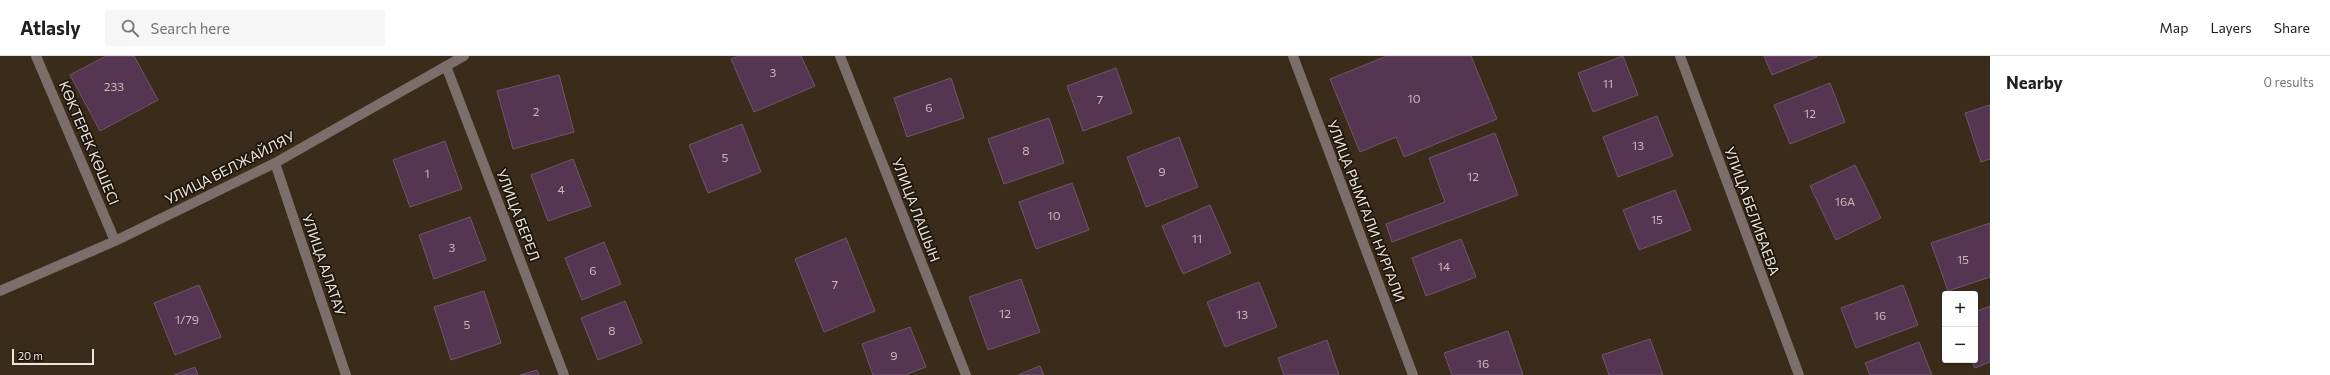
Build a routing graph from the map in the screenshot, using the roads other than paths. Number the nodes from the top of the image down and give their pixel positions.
1 (36, 56) edge
2 (464, 56) edge
3 (840, 56) edge
4 (1292, 56) edge
5 (1680, 56) edge
6 (446, 66) junction
7 (275, 163) junction
8 (115, 241) junction
9 (0, 291) edge
10 (346, 375) edge
11 (564, 375) edge
12 (966, 375) edge
13 (1413, 375) edge
14 (1799, 375) edge

1 - 8 street, КӨКТЕРЕК КӨШЕСІ
2 - 6 street, УЛИЦА БЕЛЖАЙЛЯУ
3 - 12 street, УЛИЦА ЛАШЫН
4 - 13 street, УЛИЦА РЫМГАЛИ НУРГАЛИ
5 - 14 street, УЛИЦА БЕЛИБАЕВА
6 - 7 street, УЛИЦА БЕЛЖАЙЛЯУ
6 - 11 street, УЛИЦА БЕРЕЛ
7 - 8 street, УЛИЦА БЕЛЖАЙЛЯУ
7 - 10 street, УЛИЦА АЛАТАУ
8 - 9 street, УЛИЦА БЕЛЖАЙЛЯУ

